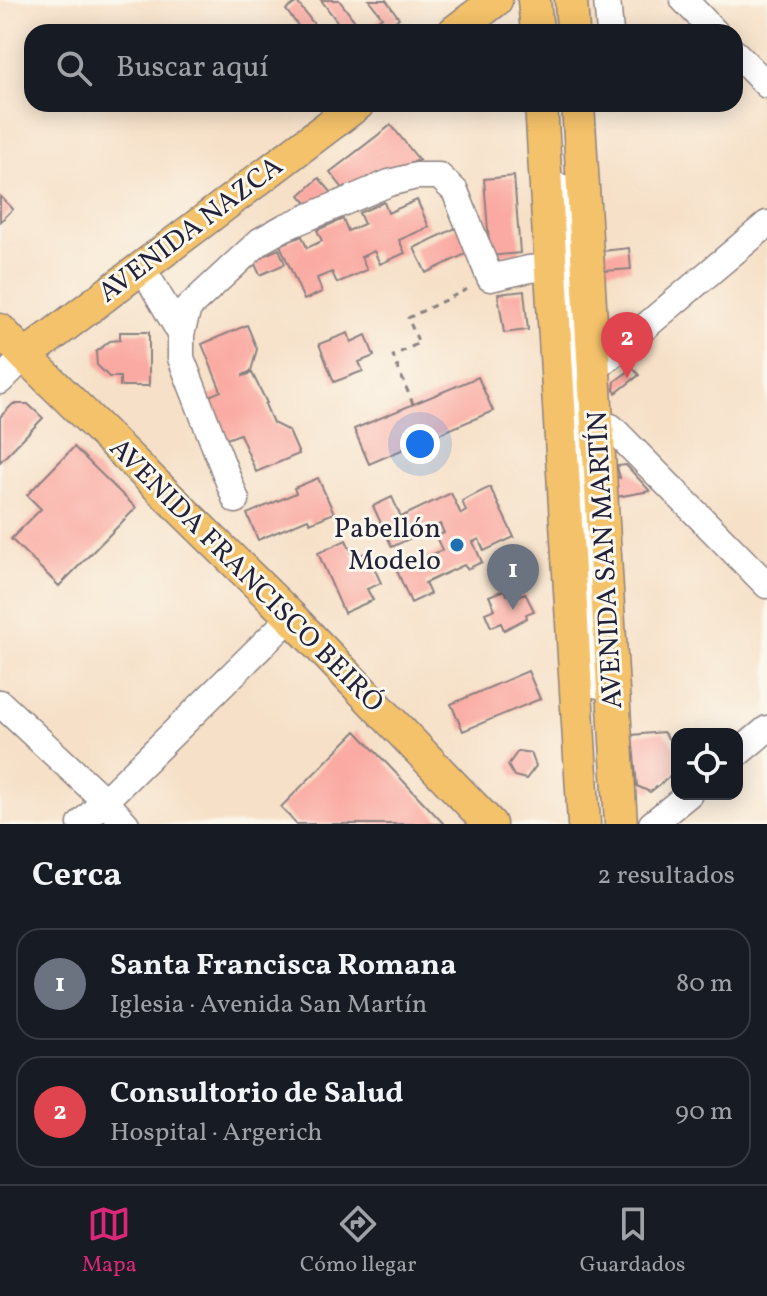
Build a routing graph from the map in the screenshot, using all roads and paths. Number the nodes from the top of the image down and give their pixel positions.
1 (496, 0) edge
2 (534, 0) edge
3 (547, 0) edge
4 (559, 0) edge
5 (571, 0) edge
6 (607, 0) edge
7 (684, 0) edge
8 (464, 24) edge
9 (536, 24) edge
10 (547, 24) edge
11 (560, 24) edge
12 (572, 24) edge
13 (609, 24) edge
14 (707, 24) edge
15 (743, 61) edge
16 (767, 85) edge
17 (347, 112) edge
18 (541, 112) edge
19 (554, 112) edge
20 (566, 112) edge
21 (579, 112) edge
22 (767, 224) edge
23 (142, 267) junction
24 (551, 267) junction
25 (490, 278) junction
26 (0, 330) edge
27 (181, 334) junction
28 (25, 356) junction
29 (595, 369) junction
30 (0, 381) edge
31 (413, 404) dead end
32 (578, 420) junction
33 (236, 500) dead end
34 (767, 585) edge
35 (291, 617) junction
36 (0, 703) edge
37 (767, 729) edge
38 (743, 749) edge
39 (104, 800) junction
40 (682, 800) edge
41 (81, 824) edge
42 (126, 824) edge
43 (490, 824) edge
44 (584, 824) edge
45 (595, 824) edge
46 (608, 824) edge
47 (621, 824) edge
48 (652, 824) edge

1 - 8 main road
2 - 9 main road
3 - 10 street
4 - 11 street
5 - 12 main road
6 - 13 street
7 - 14 street
15 - 16 street
17 - 23 main road, AVENIDA NAZCA
18 - 24 main road, AVENIDA SAN MARTÍN
19 - 32 street
20 - 32 street
21 - 29 main road, AVENIDA SAN MARTÍN
22 - 29 street
23 - 27 street
23 - 28 main road, AVENIDA NAZCA
24 - 25 street
24 - 32 main road, AVENIDA SAN MARTÍN
25 - 27 street
25 - 31 path
26 - 28 main road, AVENIDA FRANCISCO BEIRÓ
27 - 33 street
28 - 30 street
28 - 35 main road, AVENIDA FRANCISCO BEIRÓ
29 - 32 main road, AVENIDA SAN MARTÍN
32 - 34 street
32 - 44 main road, AVENIDA SAN MARTÍN
32 - 45 street
32 - 46 street
32 - 47 main road, AVENIDA SAN MARTÍN
35 - 39 street
35 - 43 main road, AVENIDA FRANCISCO BEIRÓ
36 - 39 street
37 - 38 street
39 - 41 street
39 - 42 street
40 - 48 street

